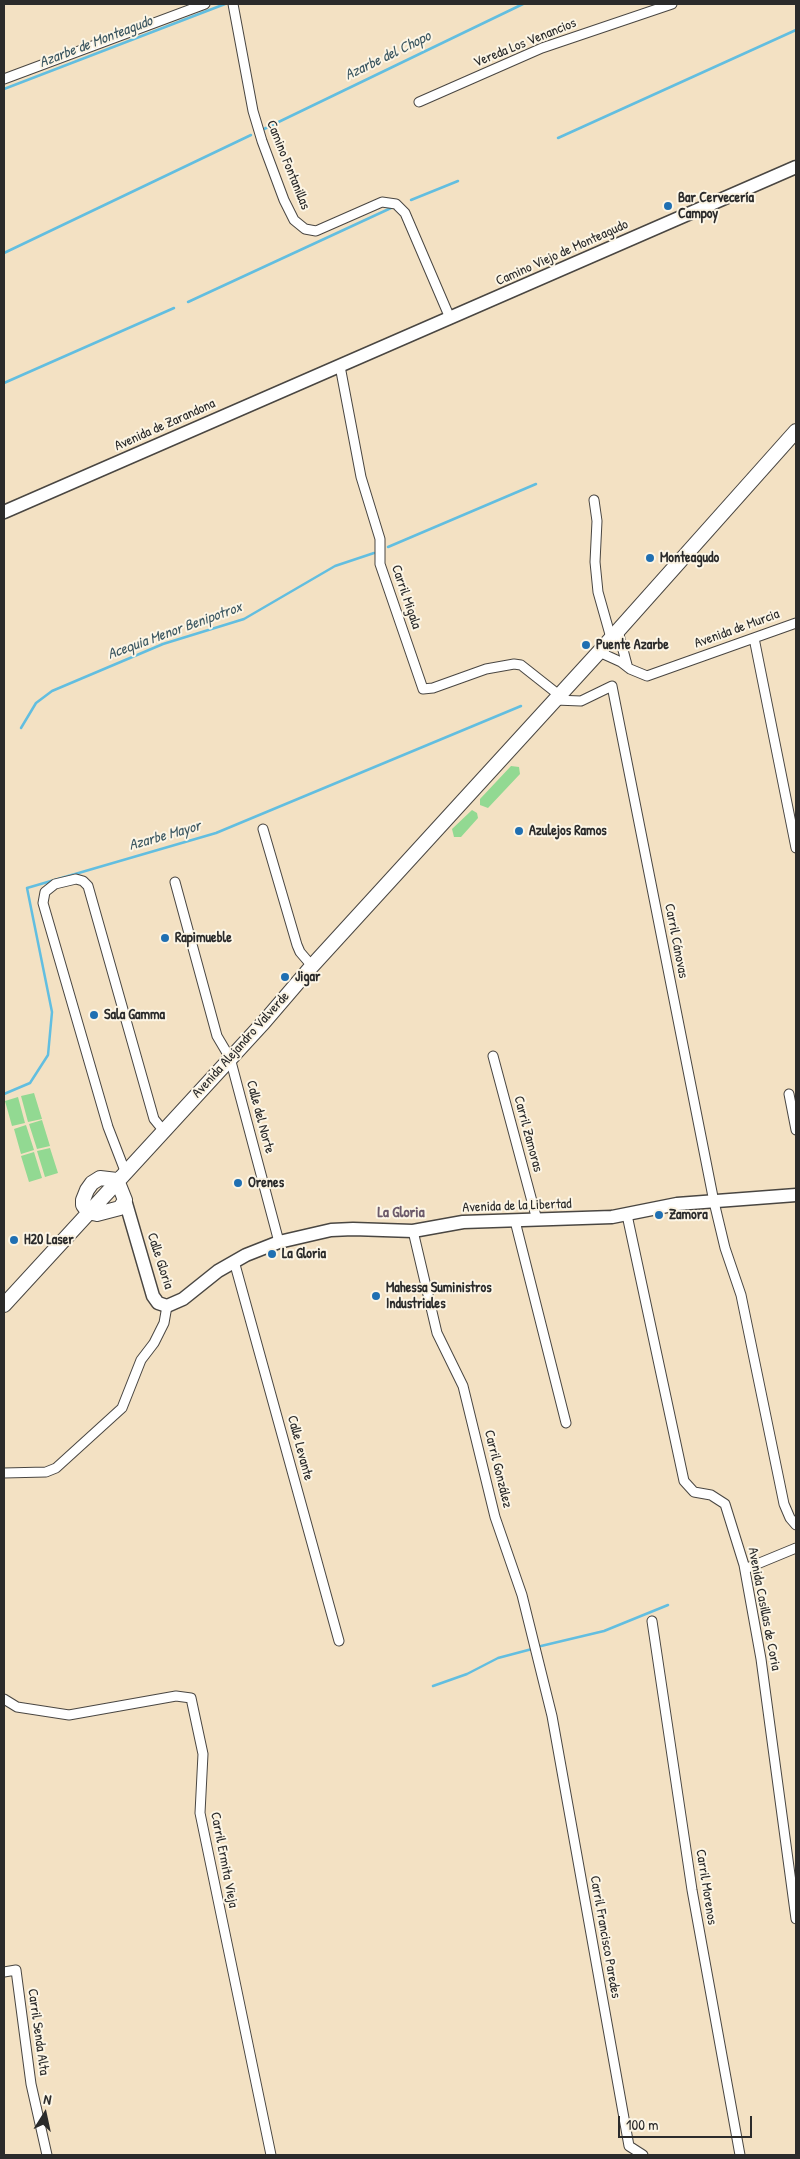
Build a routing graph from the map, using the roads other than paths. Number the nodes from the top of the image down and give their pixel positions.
1 (205, 4) edge
2 (234, 4) edge
3 (672, 4) edge
4 (4, 79) edge
5 (418, 102) dead end
6 (796, 167) edge
7 (450, 318) junction
8 (340, 366) junction
9 (796, 431) edge
10 (594, 500) dead end
11 (4, 512) edge
12 (796, 623) edge
13 (614, 635) junction
14 (754, 638) junction
15 (599, 652) junction
16 (630, 670) junction
17 (557, 698) junction
18 (263, 829) dead end
19 (796, 848) edge
20 (175, 882) dead end
21 (312, 966) junction
22 (493, 1056) dead end
23 (230, 1058) junction
24 (789, 1094) dead end
25 (163, 1130) junction
26 (796, 1130) edge
27 (121, 1175) junction
28 (796, 1195) edge
29 (125, 1200) junction
30 (714, 1202) junction
31 (88, 1212) junction
32 (112, 1212) junction
33 (627, 1215) junction
34 (131, 1218) junction
35 (537, 1220) junction
36 (515, 1221) junction
37 (412, 1231) junction
38 (279, 1242) junction
39 (234, 1261) junction
40 (4, 1305) edge
41 (167, 1306) junction
42 (566, 1423) dead end
43 (4, 1473) edge
44 (796, 1525) edge
45 (796, 1548) edge
46 (745, 1569) junction
47 (652, 1621) dead end
48 (339, 1641) dead end
49 (4, 1699) edge
50 (552, 1716) joint
51 (796, 1919) edge
52 (4, 1972) edge
53 (47, 2155) edge
54 (271, 2155) edge
55 (642, 2155) edge
56 (740, 2155) edge

1 - 4 street
2 - 7 street, Camino Fontanillas
3 - 5 street, Vereda Los Venancios
6 - 7 street, Camino Viejo de Monteagudo
7 - 8 street, Camino Viejo de Monteagudo
8 - 11 street, Avenida de Zarandona
8 - 17 street, Carril Migala
9 - 13 main road
10 - 13 street
12 - 14 street, Avenida de Murcia
13 - 15 main road
13 - 16 street
14 - 16 street, Avenida de Murcia
14 - 19 street
15 - 16 street, Avenida de Murcia
15 - 17 main road, Avenida Alejandro Valverde
17 - 21 main road, Avenida Alejandro Valverde
17 - 30 street, Carril Cánovas
18 - 21 street
20 - 23 street, Calle del Norte
21 - 23 main road, Avenida Alejandro Valverde
22 - 35 street, Carril Zamoras
23 - 25 main road, Avenida Alejandro Valverde
23 - 38 street, Calle del Norte
24 - 26 street
25 - 27 main road, Avenida Alejandro Valverde
25 - 27 street
27 - 29 main road
27 - 31 main road, Avenida Alejandro Valverde
28 - 30 street, Avenida de la Libertad
29 - 32 main road
29 - 34 street, Calle Gloria
30 - 33 street, Avenida de la Libertad
30 - 44 street, Carril Cánovas
31 - 32 main road
31 - 40 main road, Avenida Alejandro Valverde
32 - 34 street
33 - 35 street, Avenida de la Libertad
33 - 46 street, Avenida Casillas de Coria
34 - 41 street, Calle Gloria
35 - 36 street, Avenida de la Libertad
36 - 37 street, Avenida de la Libertad
36 - 42 street
37 - 38 street, Avenida de la Libertad
37 - 50 street, Carril González
38 - 39 street, Avenida de la Libertad
39 - 41 street, Avenida de la Libertad
39 - 48 street, Calle Levante
41 - 43 street
45 - 46 street
46 - 51 street, Avenida Casillas de Coria
47 - 56 street, Carril Morenos
49 - 54 street, Carril Ermita Vieja
50 - 55 street, Carril Francisco Paredes
52 - 53 street, Carril Senda Alta

